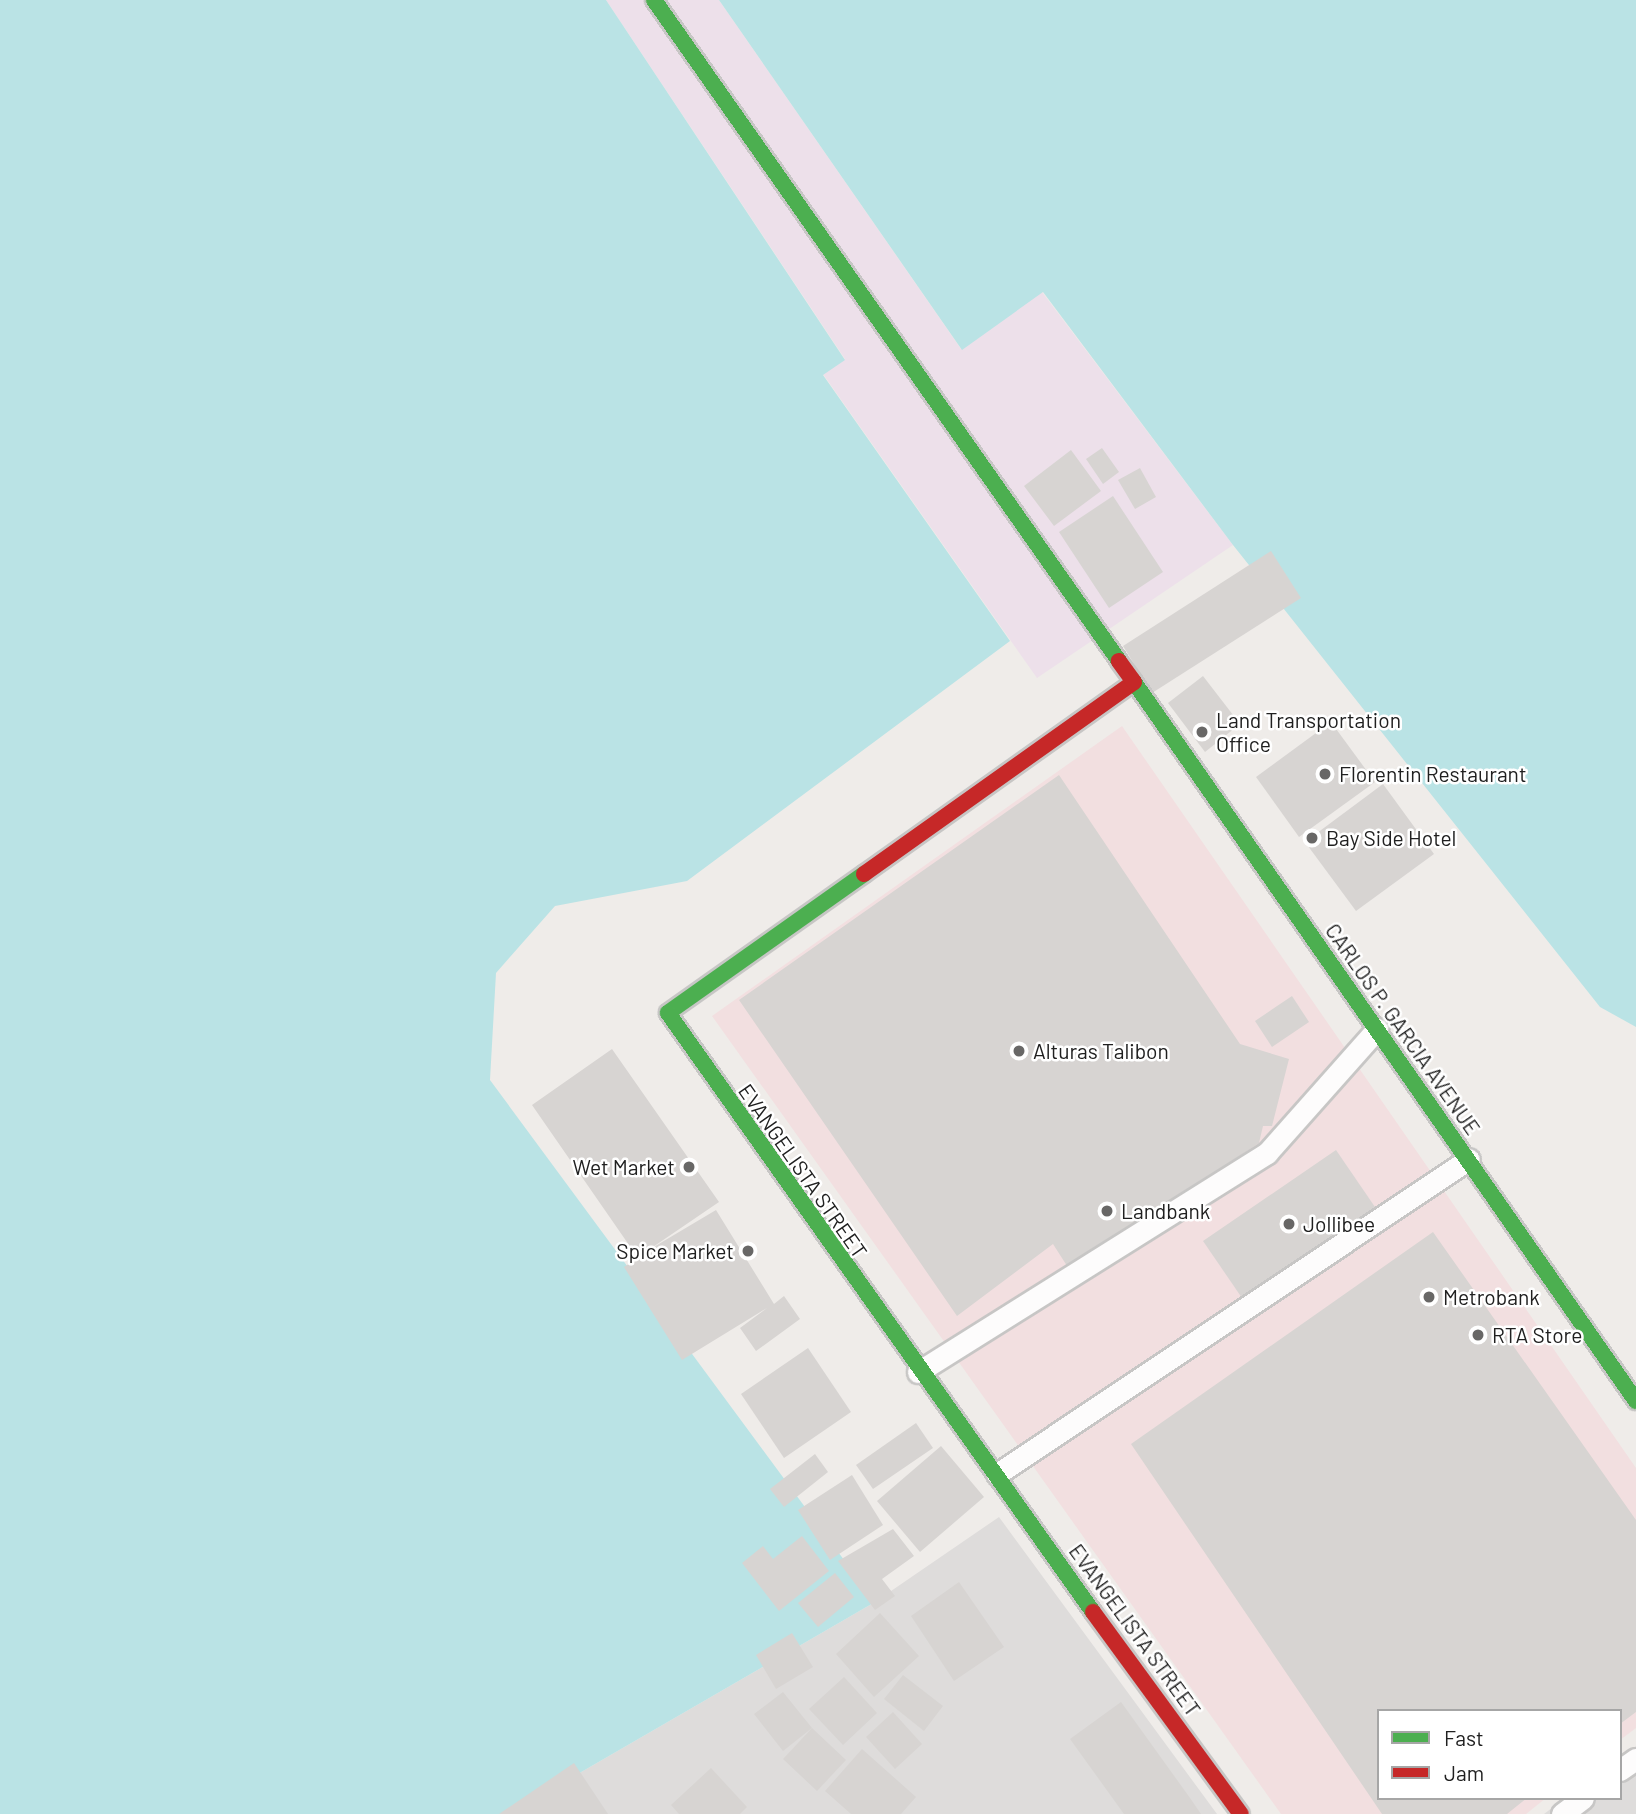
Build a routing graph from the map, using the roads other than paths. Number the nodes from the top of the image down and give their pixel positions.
1 (654, 0) edge
2 (1134, 682) junction
3 (1377, 1029) junction
4 (1469, 1159) junction
5 (918, 1372) junction
6 (1636, 1401) edge
7 (997, 1474) junction
8 (1580, 1800) edge
9 (1241, 1814) edge
10 (1562, 1814) edge

1 - 2 main road, CARLOS P. GARCIA AVENUE
2 - 3 main road, CARLOS P. GARCIA AVENUE
2 - 5 main road, EVANGELISTA STREET
3 - 4 main road, CARLOS P. GARCIA AVENUE
3 - 5 lane
4 - 6 main road, CARLOS P. GARCIA AVENUE
4 - 7 lane
5 - 7 main road, EVANGELISTA STREET
7 - 9 main road, EVANGELISTA STREET
8 - 10 lane

